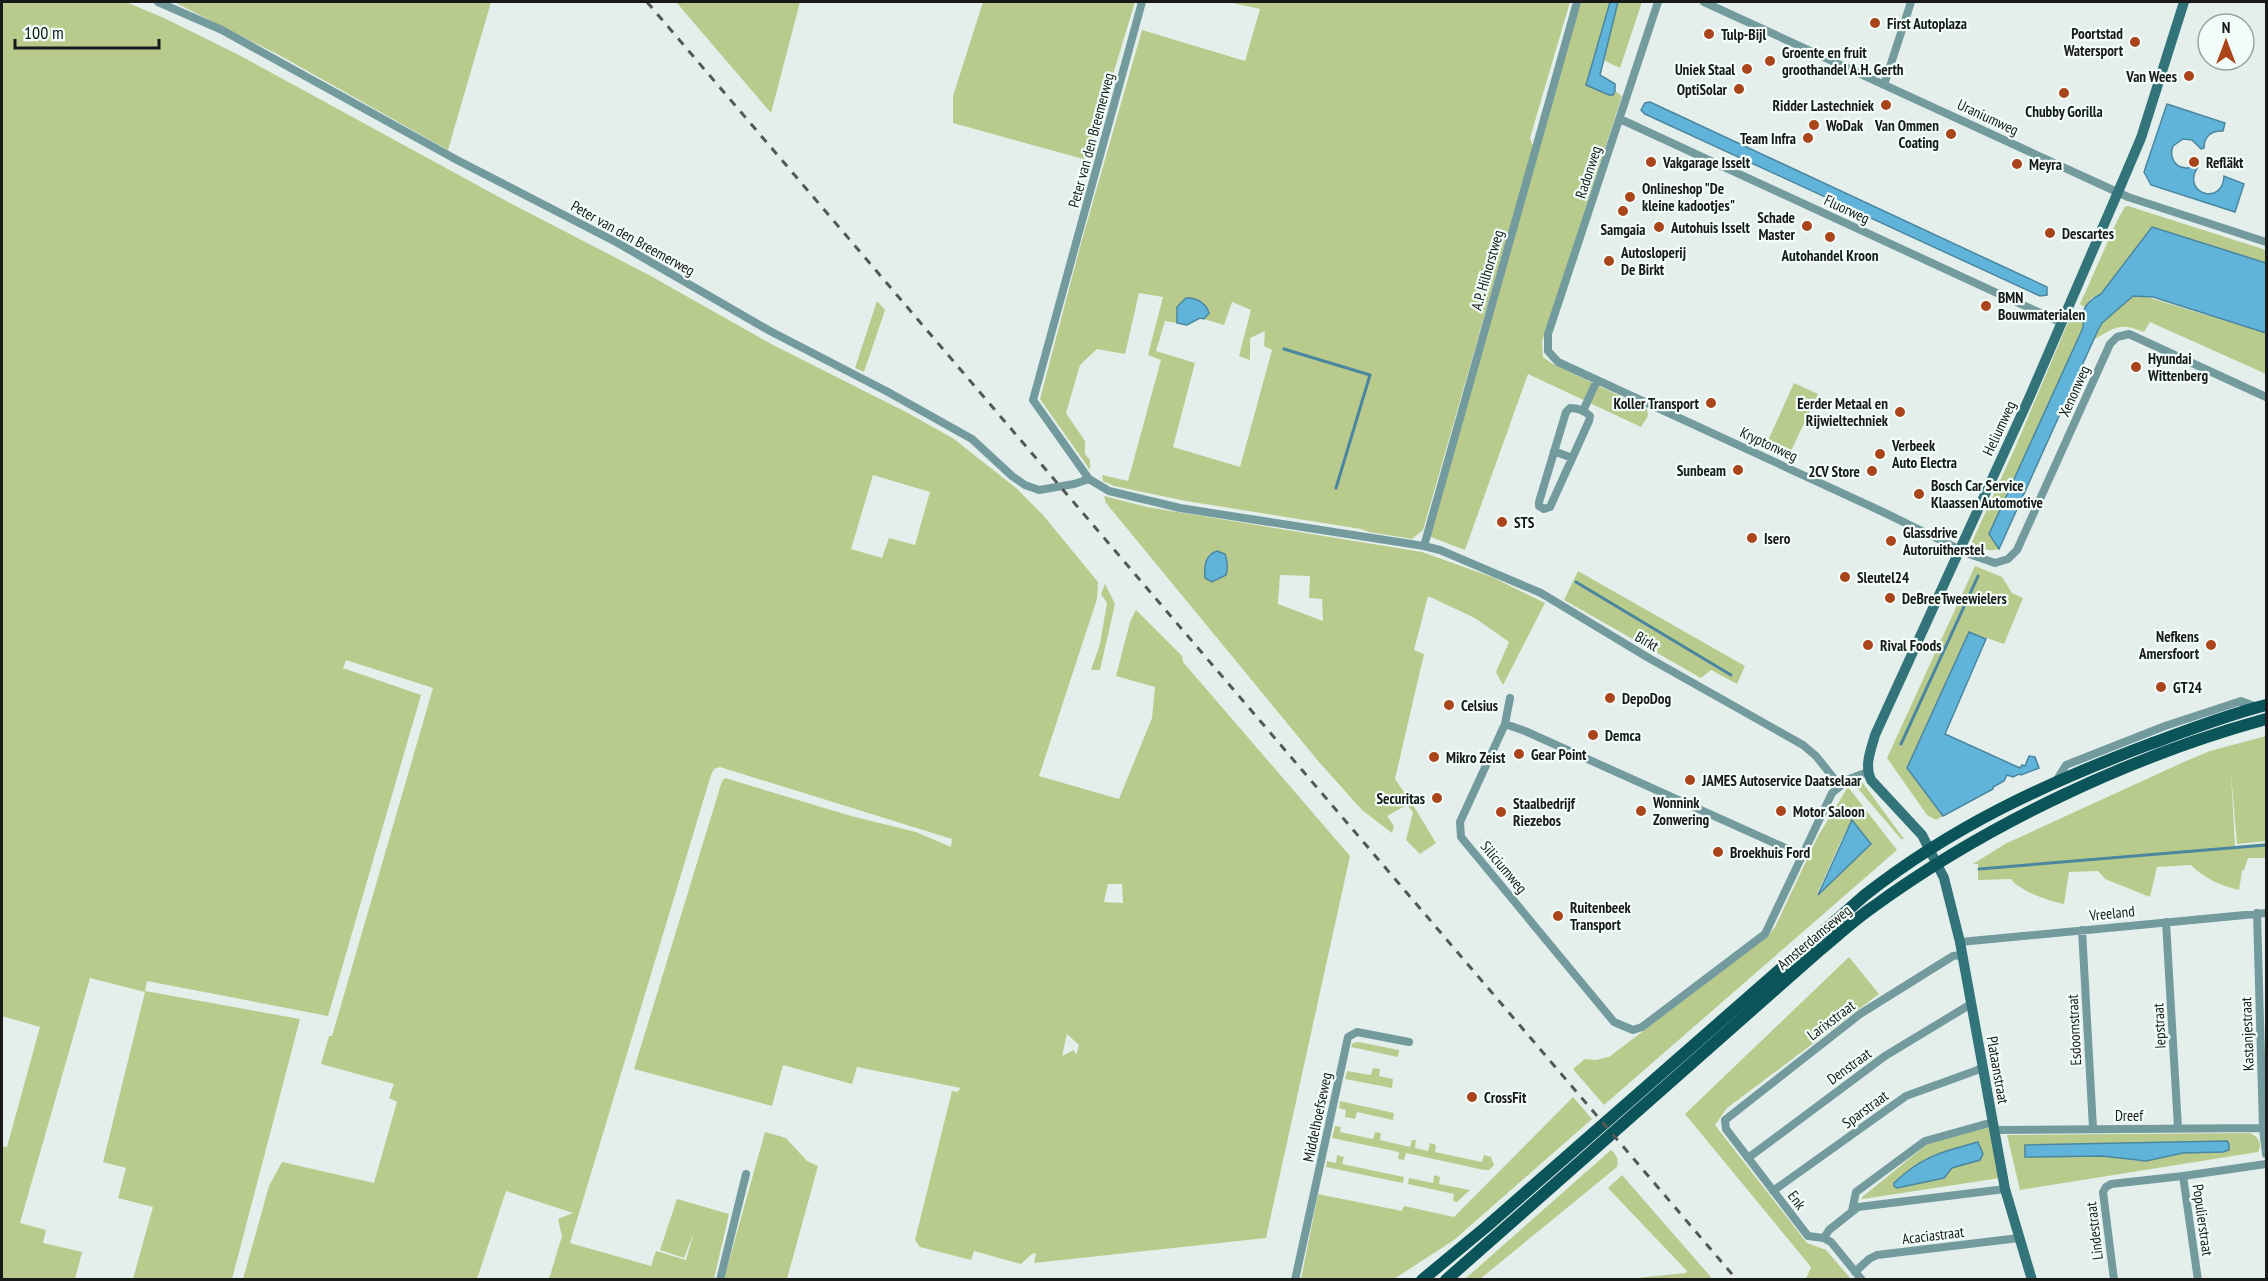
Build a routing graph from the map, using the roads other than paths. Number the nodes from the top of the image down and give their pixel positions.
1 (158, 2) edge
2 (1142, 2) edge
3 (1577, 2) edge
4 (1658, 2) edge
5 (1704, 2) edge
6 (1911, 2) edge
7 (2184, 2) edge
8 (1884, 85) junction
9 (1620, 119) junction
10 (2118, 192) junction
11 (2266, 242) edge
12 (2062, 323) junction
13 (1548, 351) joint
14 (1597, 380) junction
15 (2266, 398) edge
16 (1583, 411) junction
17 (1554, 451) junction
18 (1572, 458) junction
19 (1089, 479) junction
20 (1424, 546) junction
21 (1960, 550) junction
22 (1510, 698) dead end
23 (2262, 706) edge
24 (2266, 720) edge
25 (1505, 724) junction
26 (1868, 772) junction
27 (1840, 786) junction
28 (1930, 847) junction
29 (1801, 855) junction
30 (1939, 865) junction
31 (2266, 913) edge
32 (2256, 914) junction
33 (2166, 922) junction
34 (2082, 930) junction
35 (1960, 942) junction
36 (1962, 955) junction
37 (1971, 1004) junction
38 (1409, 1042) dead end
39 (1983, 1068) junction
40 (1725, 1120) joint
41 (1994, 1126) junction
42 (2093, 1128) junction
43 (2178, 1128) junction
44 (2263, 1128) junction
45 (1590, 1144) junction
46 (2266, 1145) edge
47 (2266, 1154) edge
48 (1748, 1158) junction
49 (2266, 1164) edge
50 (746, 1174) dead end
51 (2183, 1176) junction
52 (2005, 1189) junction
53 (1773, 1191) junction
54 (1852, 1211) junction
55 (1824, 1238) junction
56 (2019, 1238) junction
57 (1299, 1264) junction
58 (1855, 1272) junction
59 (720, 1280) edge
60 (1295, 1280) edge
61 (1300, 1280) edge
62 (1422, 1280) edge
63 (1446, 1280) edge
64 (1862, 1280) edge
65 (2032, 1280) edge
66 (2114, 1280) edge
67 (2198, 1280) edge

1 - 19 street, Peter van den Breemerweg
2 - 19 street, Peter van den Breemerweg
3 - 20 street, A.P. Hilhorstweg
4 - 9 street, Radonweg
5 - 8 street, Uraniumweg
6 - 8 street
7 - 10 street, Heliumweg
8 - 10 street, Uraniumweg
9 - 12 street, Fluorweg
9 - 13 street, Radonweg
10 - 11 street, Uraniumweg
10 - 12 street, Heliumweg
12 - 21 street, Heliumweg
13 - 14 street, Kryptonweg
14 - 16 street
14 - 21 street, Kryptonweg
15 - 21 street, Xenonweg
16 - 17 street
16 - 18 street
17 - 18 street
17 - 18 street
19 - 20 street, Peter van den Breemerweg
20 - 27 street, Birkt
21 - 26 street, Heliumweg
22 - 25 street, Siliciumweg
23 - 28 main road, Amsterdamseweg
24 - 30 main road, Amsterdamseweg
25 - 29 street
25 - 29 street, Siliciumweg
26 - 27 street, Siliciumweg
26 - 28 street
27 - 29 street, Siliciumweg
28 - 30 street, Plataanstraat
28 - 45 main road, Amsterdamseweg
30 - 35 street, Plataanstraat
30 - 45 main road, Amsterdamseweg
31 - 32 street, Vreeland
32 - 33 street, Vreeland
32 - 44 street, Kastanjestraat
33 - 34 street, Vreeland
33 - 43 street, Iepstraat
34 - 35 street, Vreeland
34 - 42 street, Esdoornstraat
35 - 36 street, Plataanstraat
36 - 37 street, Plataanstraat
36 - 40 street, Larixstraat
37 - 39 street, Plataanstraat
37 - 48 street, Denstraat
38 - 57 street, Middelhoefseweg
39 - 41 street, Plataanstraat
39 - 53 street, Sparstraat
40 - 48 street, Enk
41 - 42 street, Dreef
41 - 52 street, Plataanstraat
41 - 54 street, Dreef
42 - 43 street, Dreef
43 - 44 street, Dreef
44 - 46 street, Kastanjestraat
45 - 62 main road, Amsterdamseweg
45 - 63 main road, Amsterdamseweg
46 - 47 street, Kastanjestraat
48 - 53 street, Enk
49 - 51 street, Populierstraat
50 - 59 street
51 - 66 street, Lindestraat
51 - 67 street, Populierstraat
52 - 54 street, Dreef
52 - 56 street, Plataanstraat
53 - 55 street, Enk
54 - 55 street, Dreef
55 - 58 street, Enk
56 - 58 street, Acaciastraat
56 - 65 street, Plataanstraat
57 - 60 street, Middelhoefseweg
57 - 61 street, Middelhoefseweg
58 - 64 street, Enk

